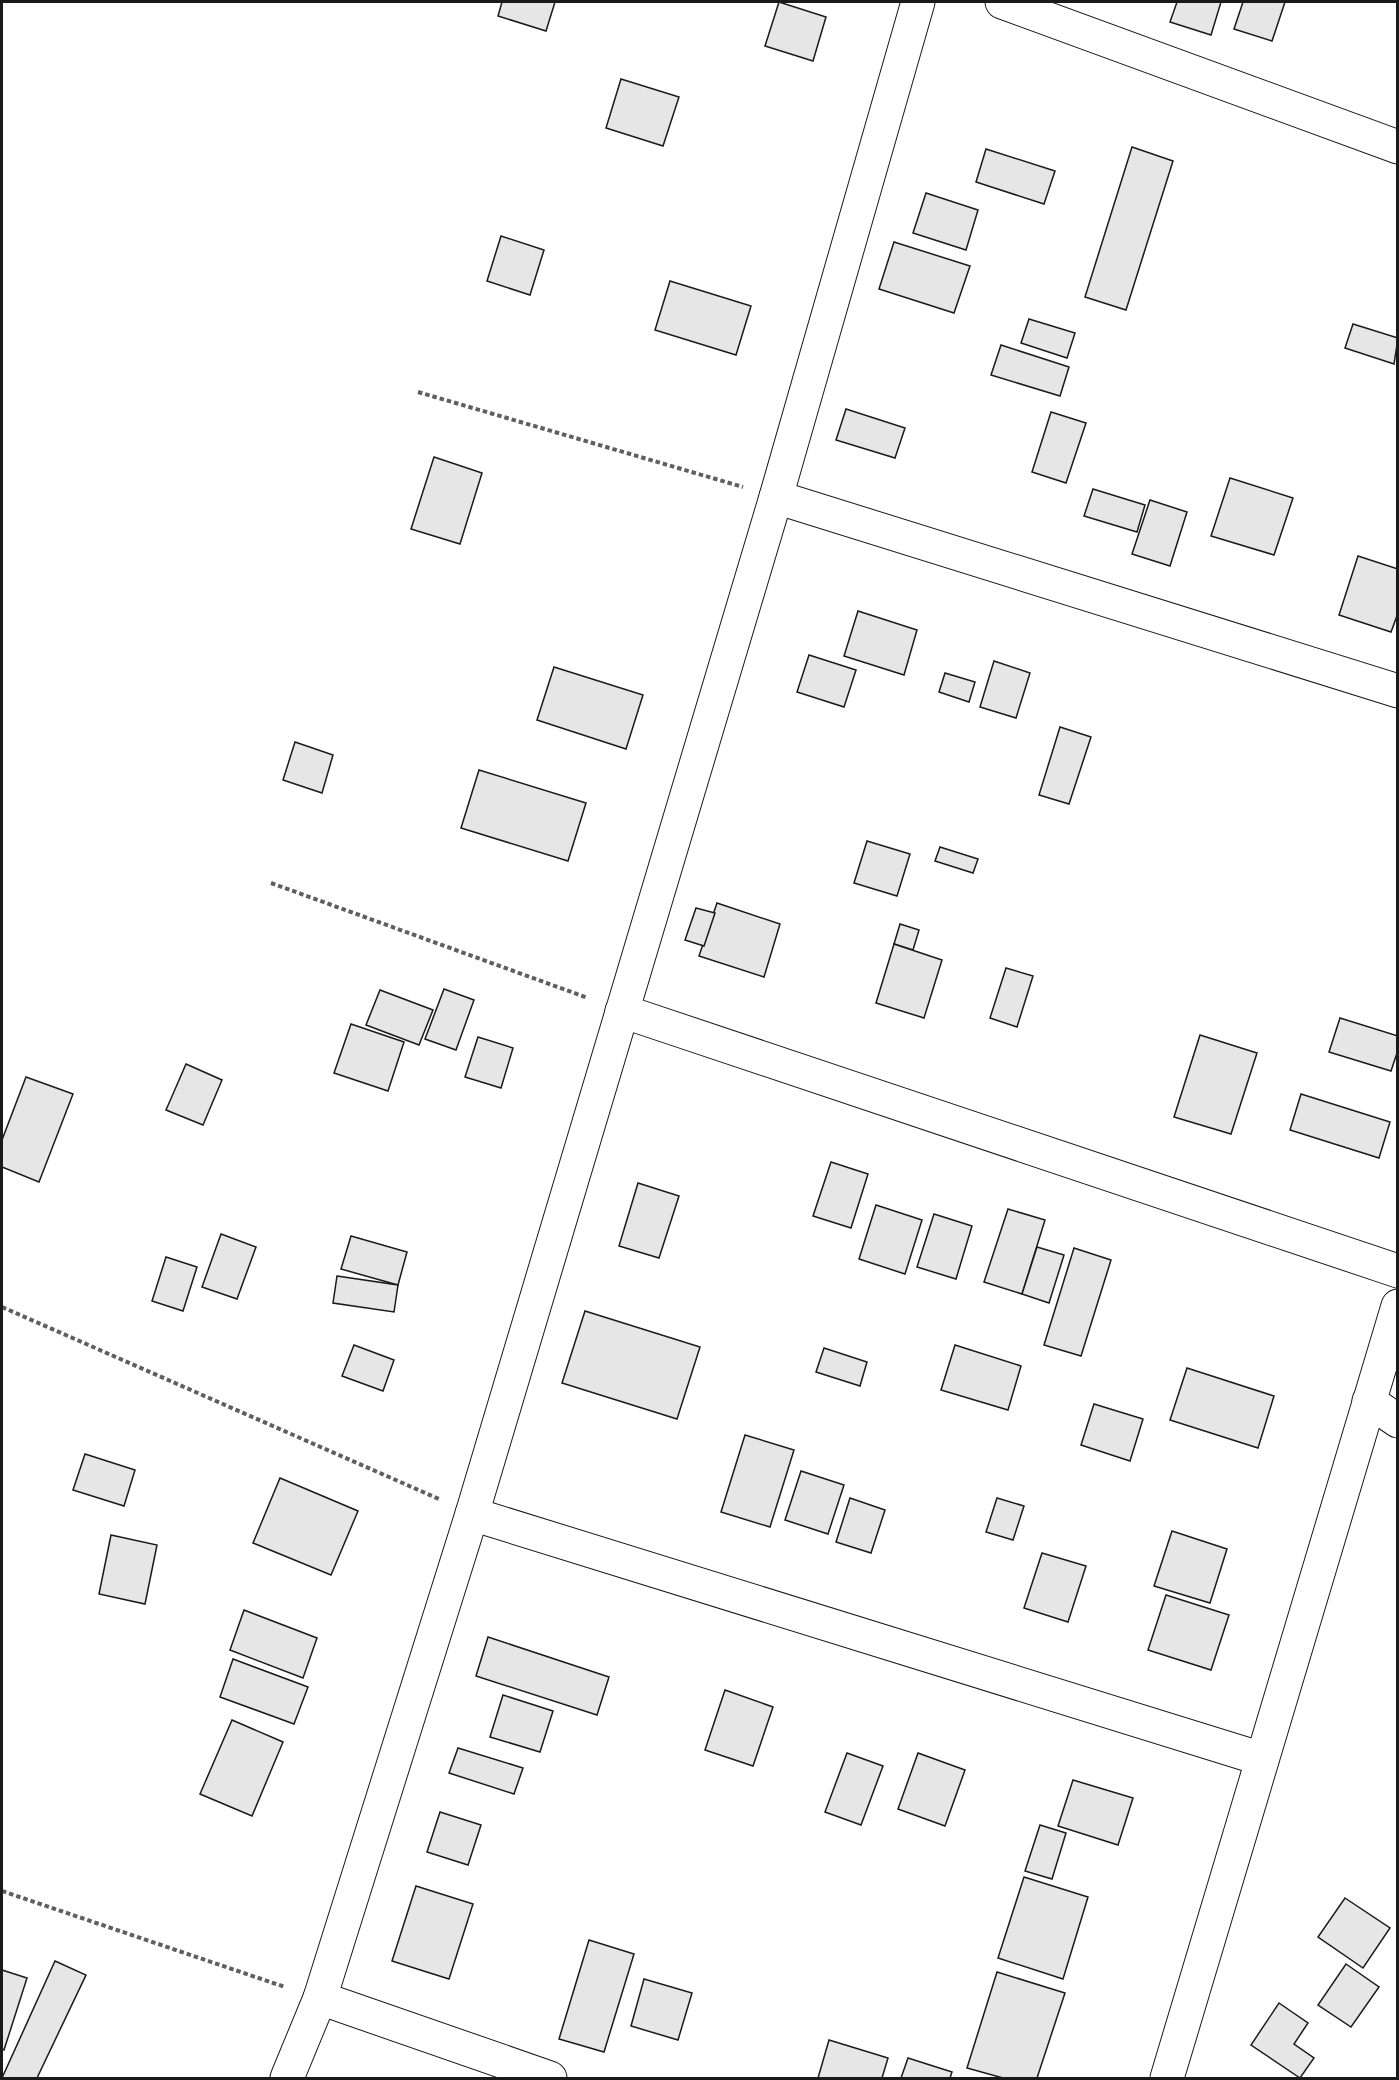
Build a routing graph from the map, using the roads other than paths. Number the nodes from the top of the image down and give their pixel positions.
1 (918, 2) edge
2 (1002, 2) edge
3 (1398, 147) edge
4 (776, 497) junction
5 (1398, 691) edge
6 (622, 1011) junction
7 (1398, 1270) edge
8 (1398, 1306) edge
9 (1369, 1401) junction
10 (1398, 1420) edge
11 (472, 1514) junction
12 (1262, 1759) junction
13 (320, 1998) junction
14 (287, 2079) edge
15 (550, 2079) edge
16 (1167, 2079) edge

1 - 4 street
2 - 3 street
4 - 5 street
4 - 6 street
6 - 7 street
6 - 11 street
8 - 9 street
9 - 10 street
9 - 12 street
11 - 12 street
11 - 13 street
12 - 16 street
13 - 14 street
13 - 15 street

